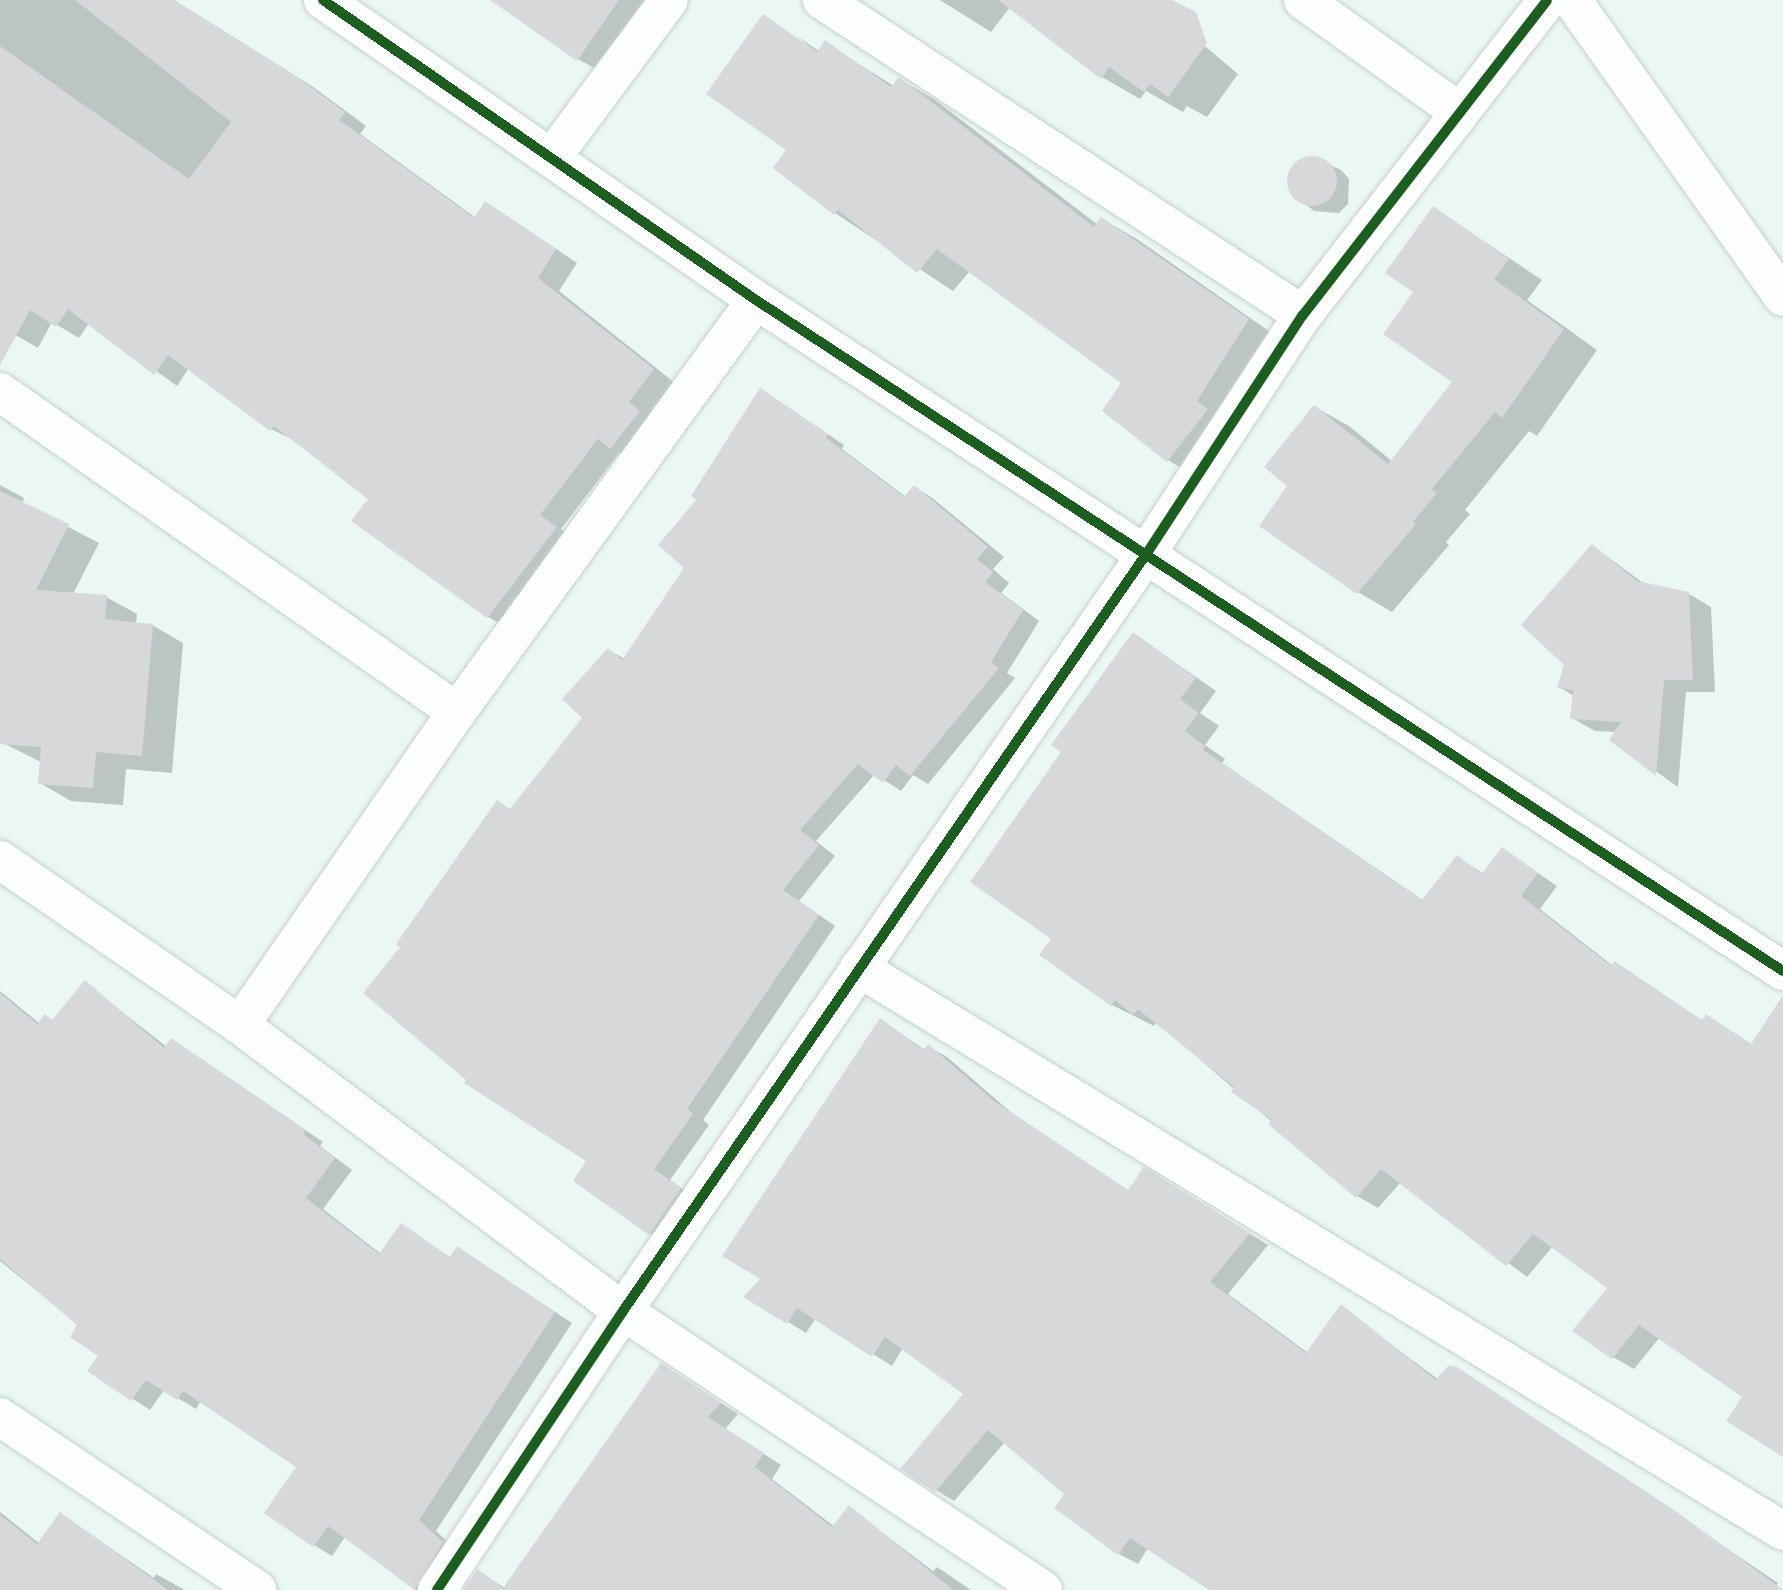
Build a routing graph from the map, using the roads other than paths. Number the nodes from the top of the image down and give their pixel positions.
1 (323, 0) edge
2 (669, 0) edge
3 (822, 0) edge
4 (1303, 0) edge
5 (1547, 0) edge
6 (1572, 0) edge
7 (1458, 111) junction
8 (553, 156) junction
9 (1783, 297) edge
10 (756, 300) junction
11 (1303, 315) junction
12 (0, 392) edge
13 (1145, 556) junction
14 (457, 712) junction
15 (0, 860) edge
16 (859, 968) junction
17 (1783, 971) edge
18 (240, 1025) junction
19 (623, 1311) junction
20 (0, 1416) edge
21 (1783, 1531) edge
22 (257, 1590) edge
23 (437, 1590) edge
24 (1043, 1590) edge

1 - 8 street
2 - 8 street
3 - 11 street
4 - 7 street
5 - 7 street
6 - 9 street
7 - 11 street
8 - 10 street
10 - 13 street
10 - 14 street
11 - 13 street
12 - 14 street
13 - 16 street
13 - 17 street
14 - 18 street
15 - 18 street
16 - 19 street
16 - 21 street
18 - 19 street
19 - 23 street
19 - 24 street
20 - 22 street

